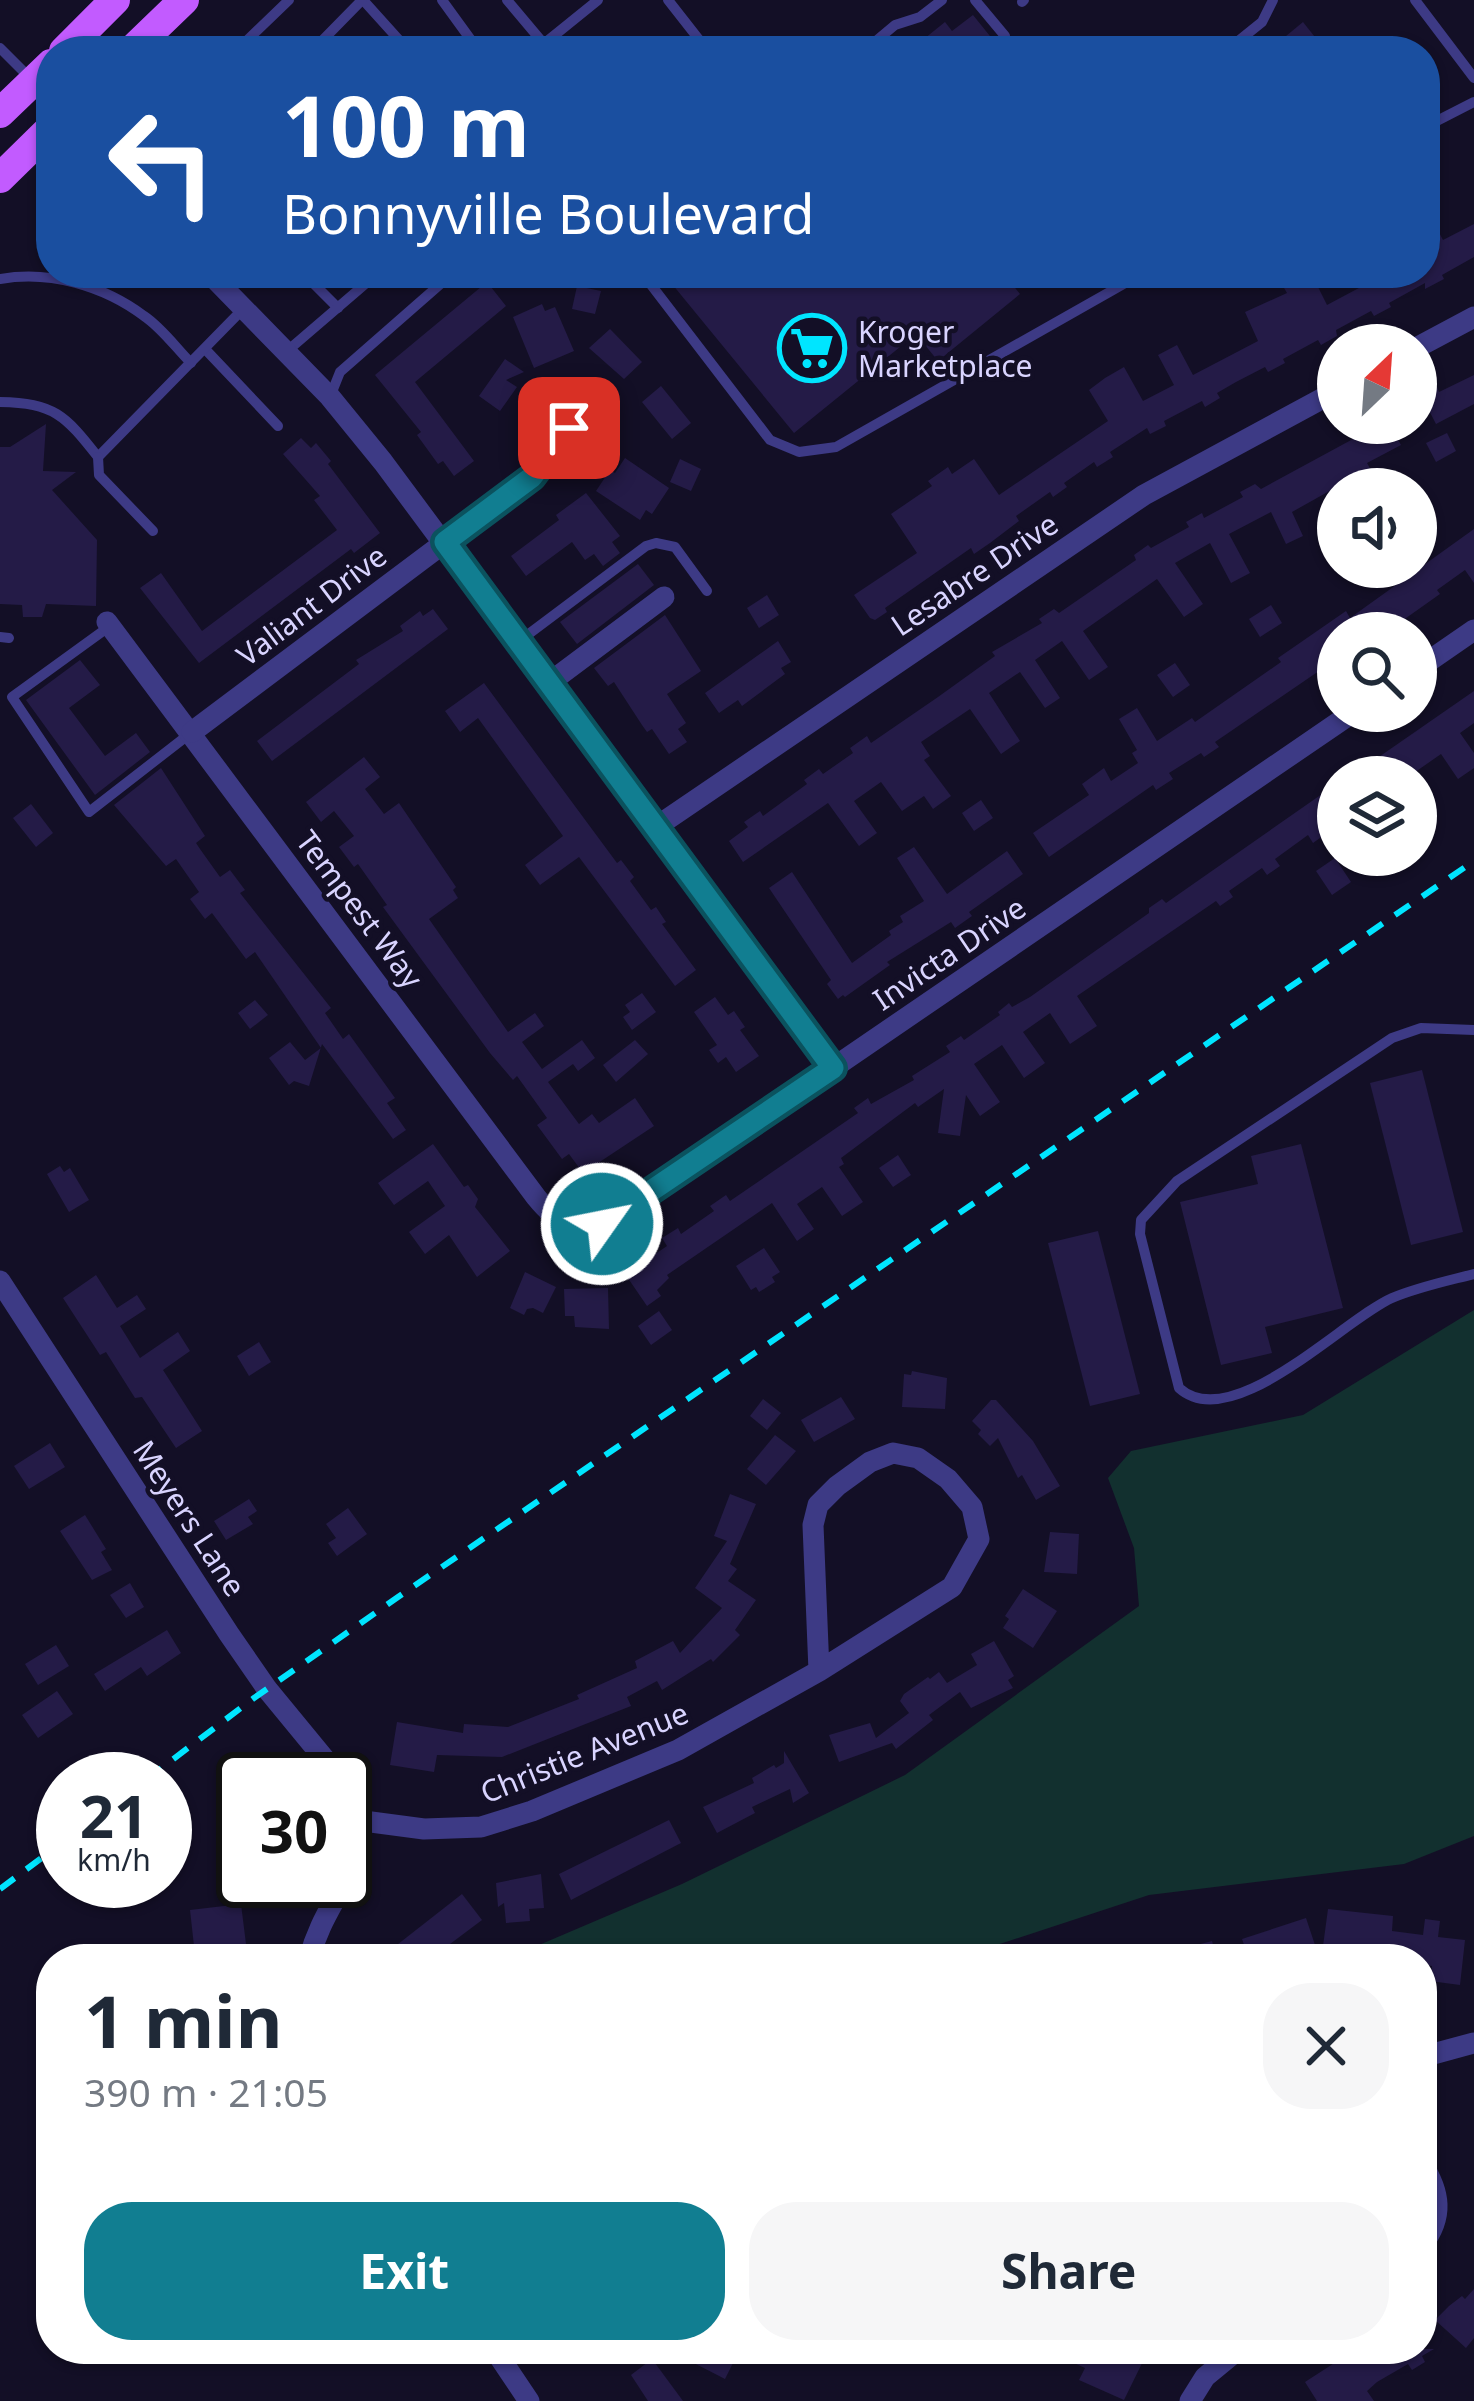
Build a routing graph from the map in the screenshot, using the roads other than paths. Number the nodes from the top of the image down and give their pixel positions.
1 (184, 0) edge
2 (289, 0) edge
3 (363, 0) edge
4 (442, 0) edge
5 (506, 0) edge
6 (598, 0) edge
7 (668, 0) edge
8 (942, 0) edge
9 (975, 0) edge
10 (1273, 0) edge
11 (1415, 0) edge
12 (583, 5) edge
13 (109, 6) edge
14 (79, 36) edge
15 (86, 36) edge
16 (147, 36) edge
17 (252, 36) edge
18 (327, 36) edge
19 (396, 36) edge
20 (468, 36) edge
21 (532, 36) edge
22 (552, 36) edge
23 (697, 36) edge
24 (882, 36) edge
25 (1005, 36) dead end
26 (1245, 36) edge
27 (0, 48) edge
28 (36, 69) edge
29 (36, 78) edge
30 (1474, 78) edge
31 (1474, 102) edge
32 (0, 113) edge
33 (1440, 119) edge
34 (36, 143) edge
35 (0, 178) edge
36 (36, 277) edge
37 (0, 279) edge
38 (92, 288) edge
39 (224, 288) edge
40 (318, 288) edge
41 (361, 288) edge
42 (436, 288) edge
43 (654, 288) edge
44 (1117, 288) edge
45 (244, 308) junction
46 (338, 308) junction
47 (1474, 317) edge
48 (1437, 337) edge
49 (205, 350) junction
50 (286, 352) junction
51 (191, 363) junction
52 (331, 397) junction
53 (1317, 400) edge
54 (0, 402) edge
55 (278, 426) dead end
56 (569, 428) dead end
57 (98, 457) junction
58 (153, 531) dead end
59 (445, 542) junction
60 (707, 591) dead end
61 (664, 597) dead end
62 (109, 624) joint
63 (1474, 630) edge
64 (518, 642) junction
65 (1437, 656) edge
66 (549, 683) junction
67 (192, 732) junction
68 (1324, 732) edge
69 (656, 827) junction
70 (1474, 1030) edge
71 (833, 1068) junction
72 (570, 1226) joint
73 (1474, 1274) edge
74 (0, 1281) edge
75 (819, 1671) junction
76 (319, 1752) edge
77 (372, 1822) edge
78 (333, 1908) edge
79 (316, 1944) edge
80 (1474, 2043) edge
81 (1437, 2053) edge
82 (511, 2364) edge
83 (1221, 2364) edge
84 (529, 2401) edge
85 (1190, 2401) edge

1 - 16 main road
2 - 17 lane
3 - 18 lane
3 - 19 lane
4 - 20 lane
5 - 21 lane
6 - 12 lane
7 - 23 lane
8 - 24 lane
9 - 25 lane
10 - 26 lane
11 - 30 lane
12 - 22 lane
13 - 14 main road
13 - 15 main road
27 - 28 lane
29 - 32 main road
31 - 33 lane
34 - 35 main road
36 - 37 lane
38 - 51 lane
39 - 45 street
40 - 46 lane
41 - 46 lane
42 - 52 lane
43 - 44 lane
45 - 49 lane
45 - 50 street
46 - 50 lane
47 - 48 street
49 - 51 lane
49 - 55 lane
50 - 52 street
51 - 57 lane
52 - 59 street
53 - 69 street, Lesabre Drive
54 - 57 lane
56 - 59 street, Valiant Drive
57 - 58 lane
59 - 64 street
59 - 67 street, Valiant Drive
60 - 64 lane
61 - 66 street
62 - 67 street, Tempest Way
62 - 67 lane
63 - 65 street
64 - 66 street
66 - 69 street
67 - 72 street, Tempest Way
68 - 71 street, Invicta Drive
69 - 71 street
70 - 73 lane
71 - 72 street, Invicta Drive
74 - 76 street, Meyers Lane
75 - 75 street, Christie Avenue
75 - 77 street, Christie Avenue
78 - 79 street
80 - 81 street
82 - 84 street
83 - 85 street

